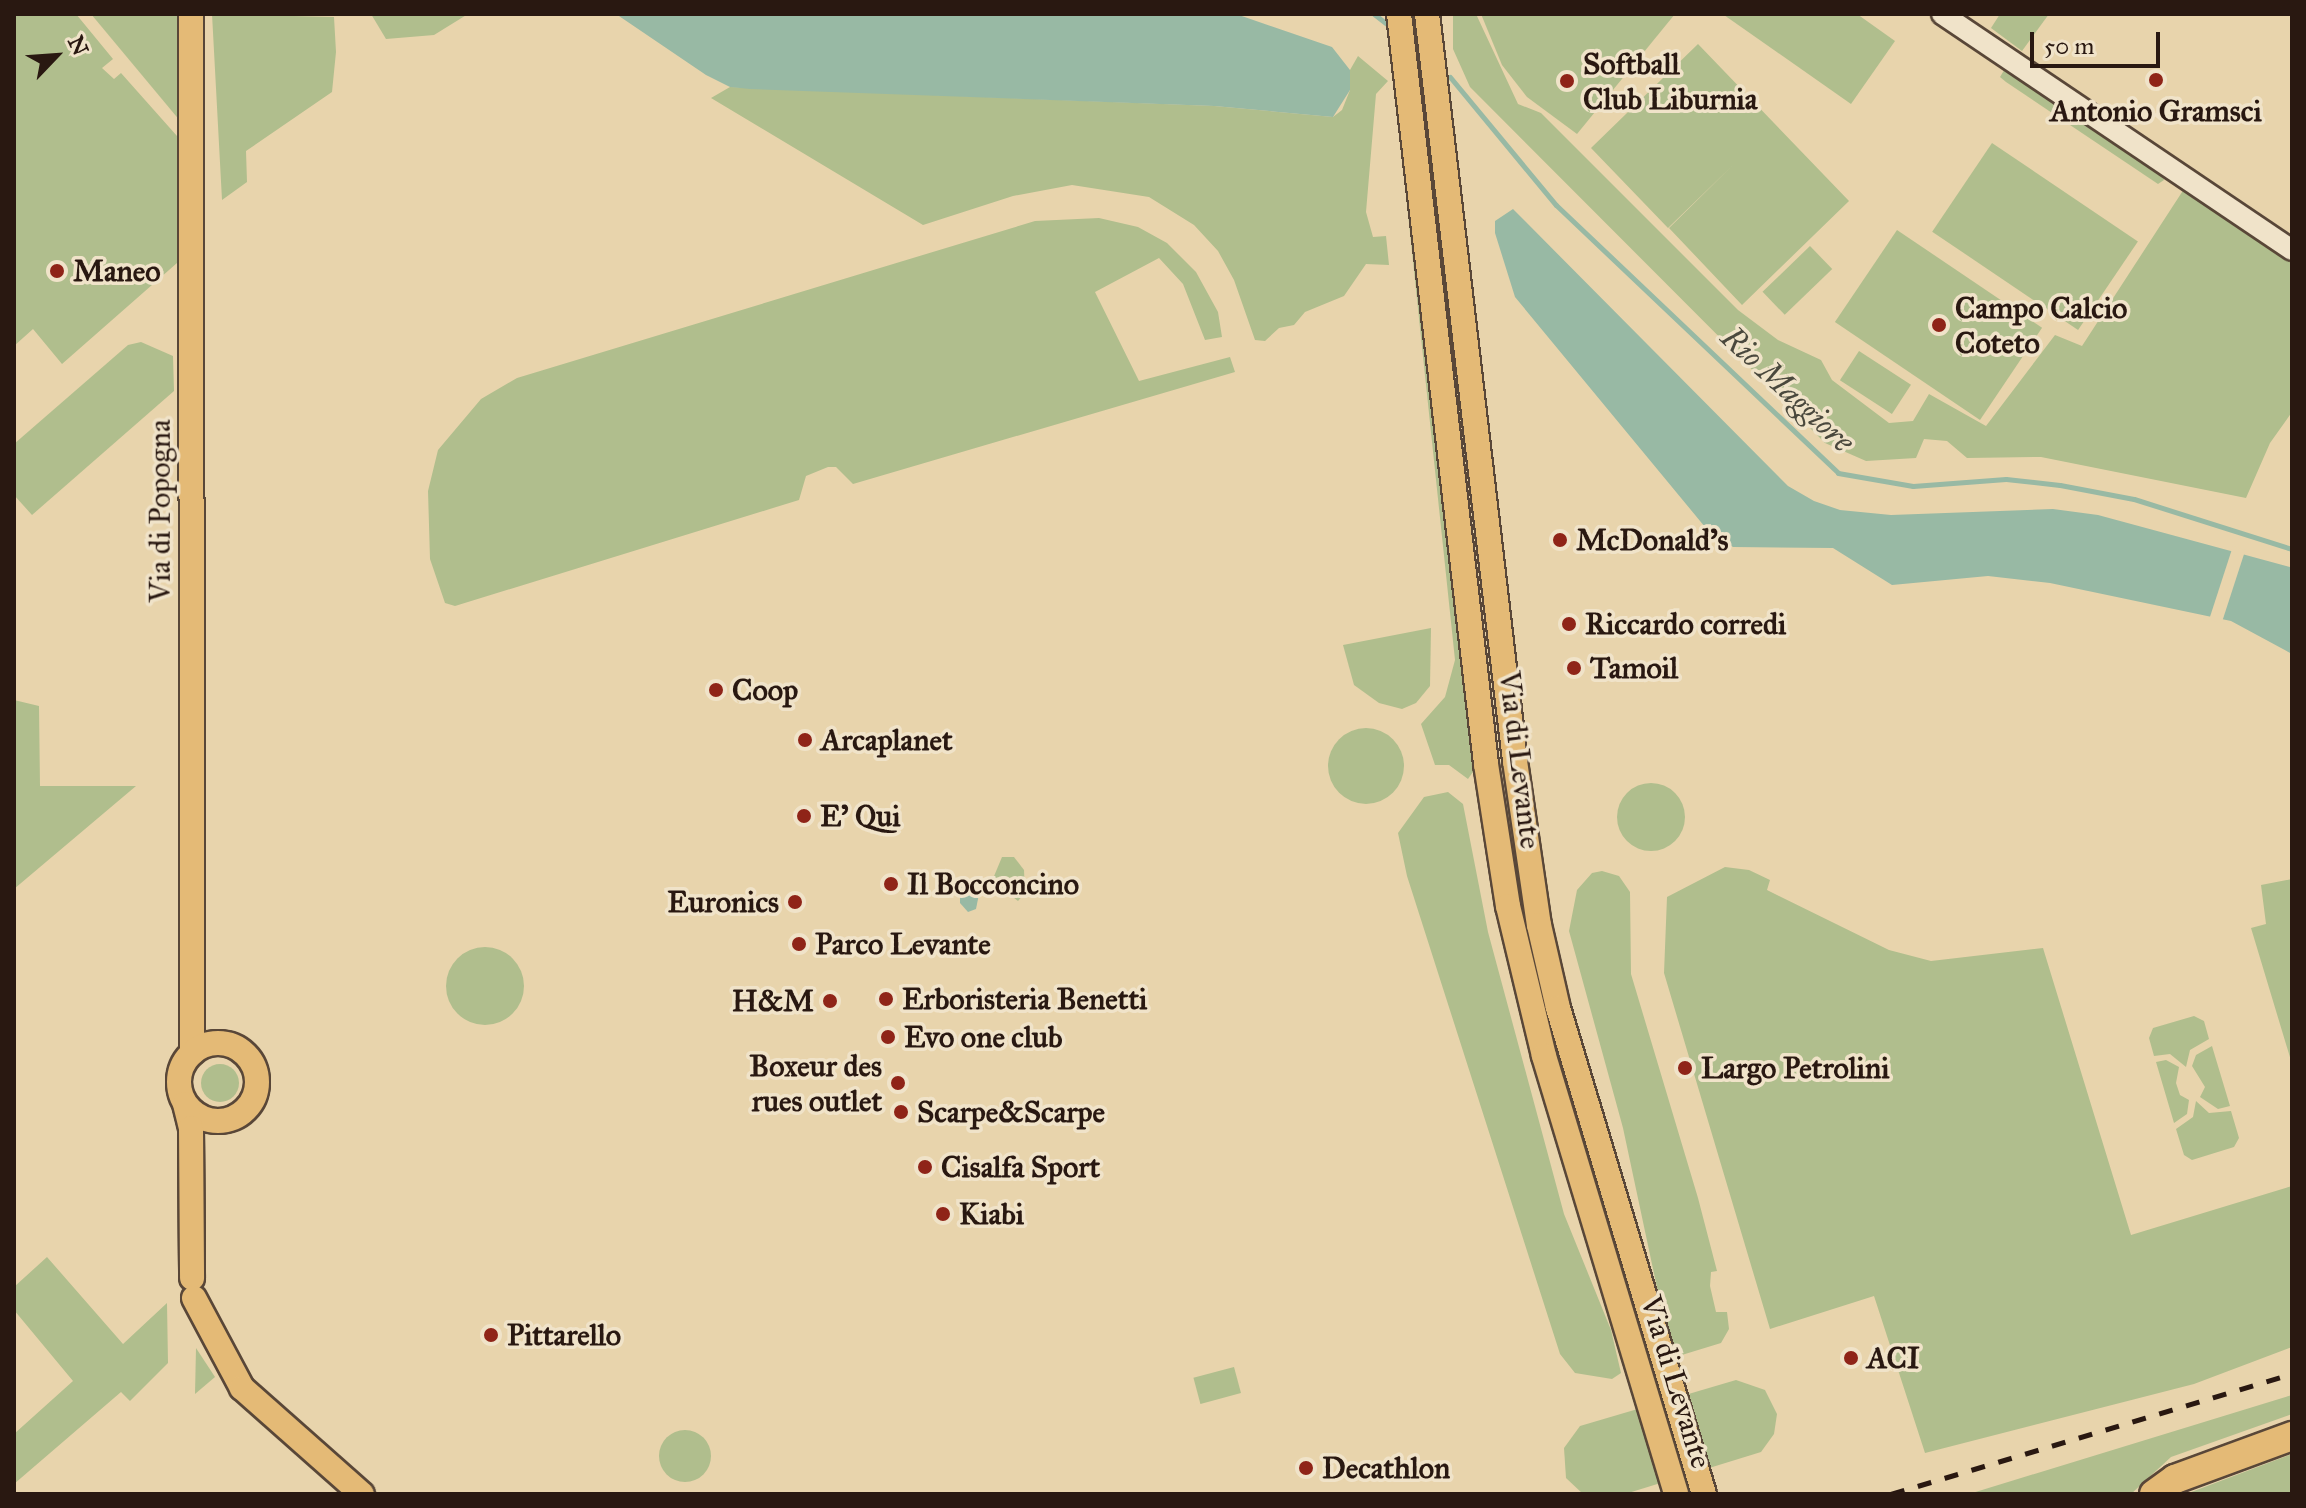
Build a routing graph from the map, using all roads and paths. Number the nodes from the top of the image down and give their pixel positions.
1 (191, 14) edge
2 (1399, 14) edge
3 (1942, 14) edge
4 (1429, 21) edge
5 (2292, 250) edge
6 (193, 1009) junction
7 (230, 1045) junction
8 (192, 1053) junction
9 (185, 1104) junction
10 (218, 1122) junction
11 (192, 1167) junction
12 (2292, 1436) edge
13 (362, 1494) edge
14 (1676, 1494) edge
15 (1704, 1494) edge
16 (2154, 1494) edge

1 - 6 main road, Via di Popogna
2 - 14 main road, Via di Levante
3 - 5 street
4 - 15 main road, Via di Levante
6 - 7 main road
6 - 8 main road, Via di Popogna
7 - 8 main road
7 - 10 main road
8 - 9 main road
9 - 10 main road
9 - 11 main road
10 - 11 main road
11 - 13 main road
12 - 16 highway

